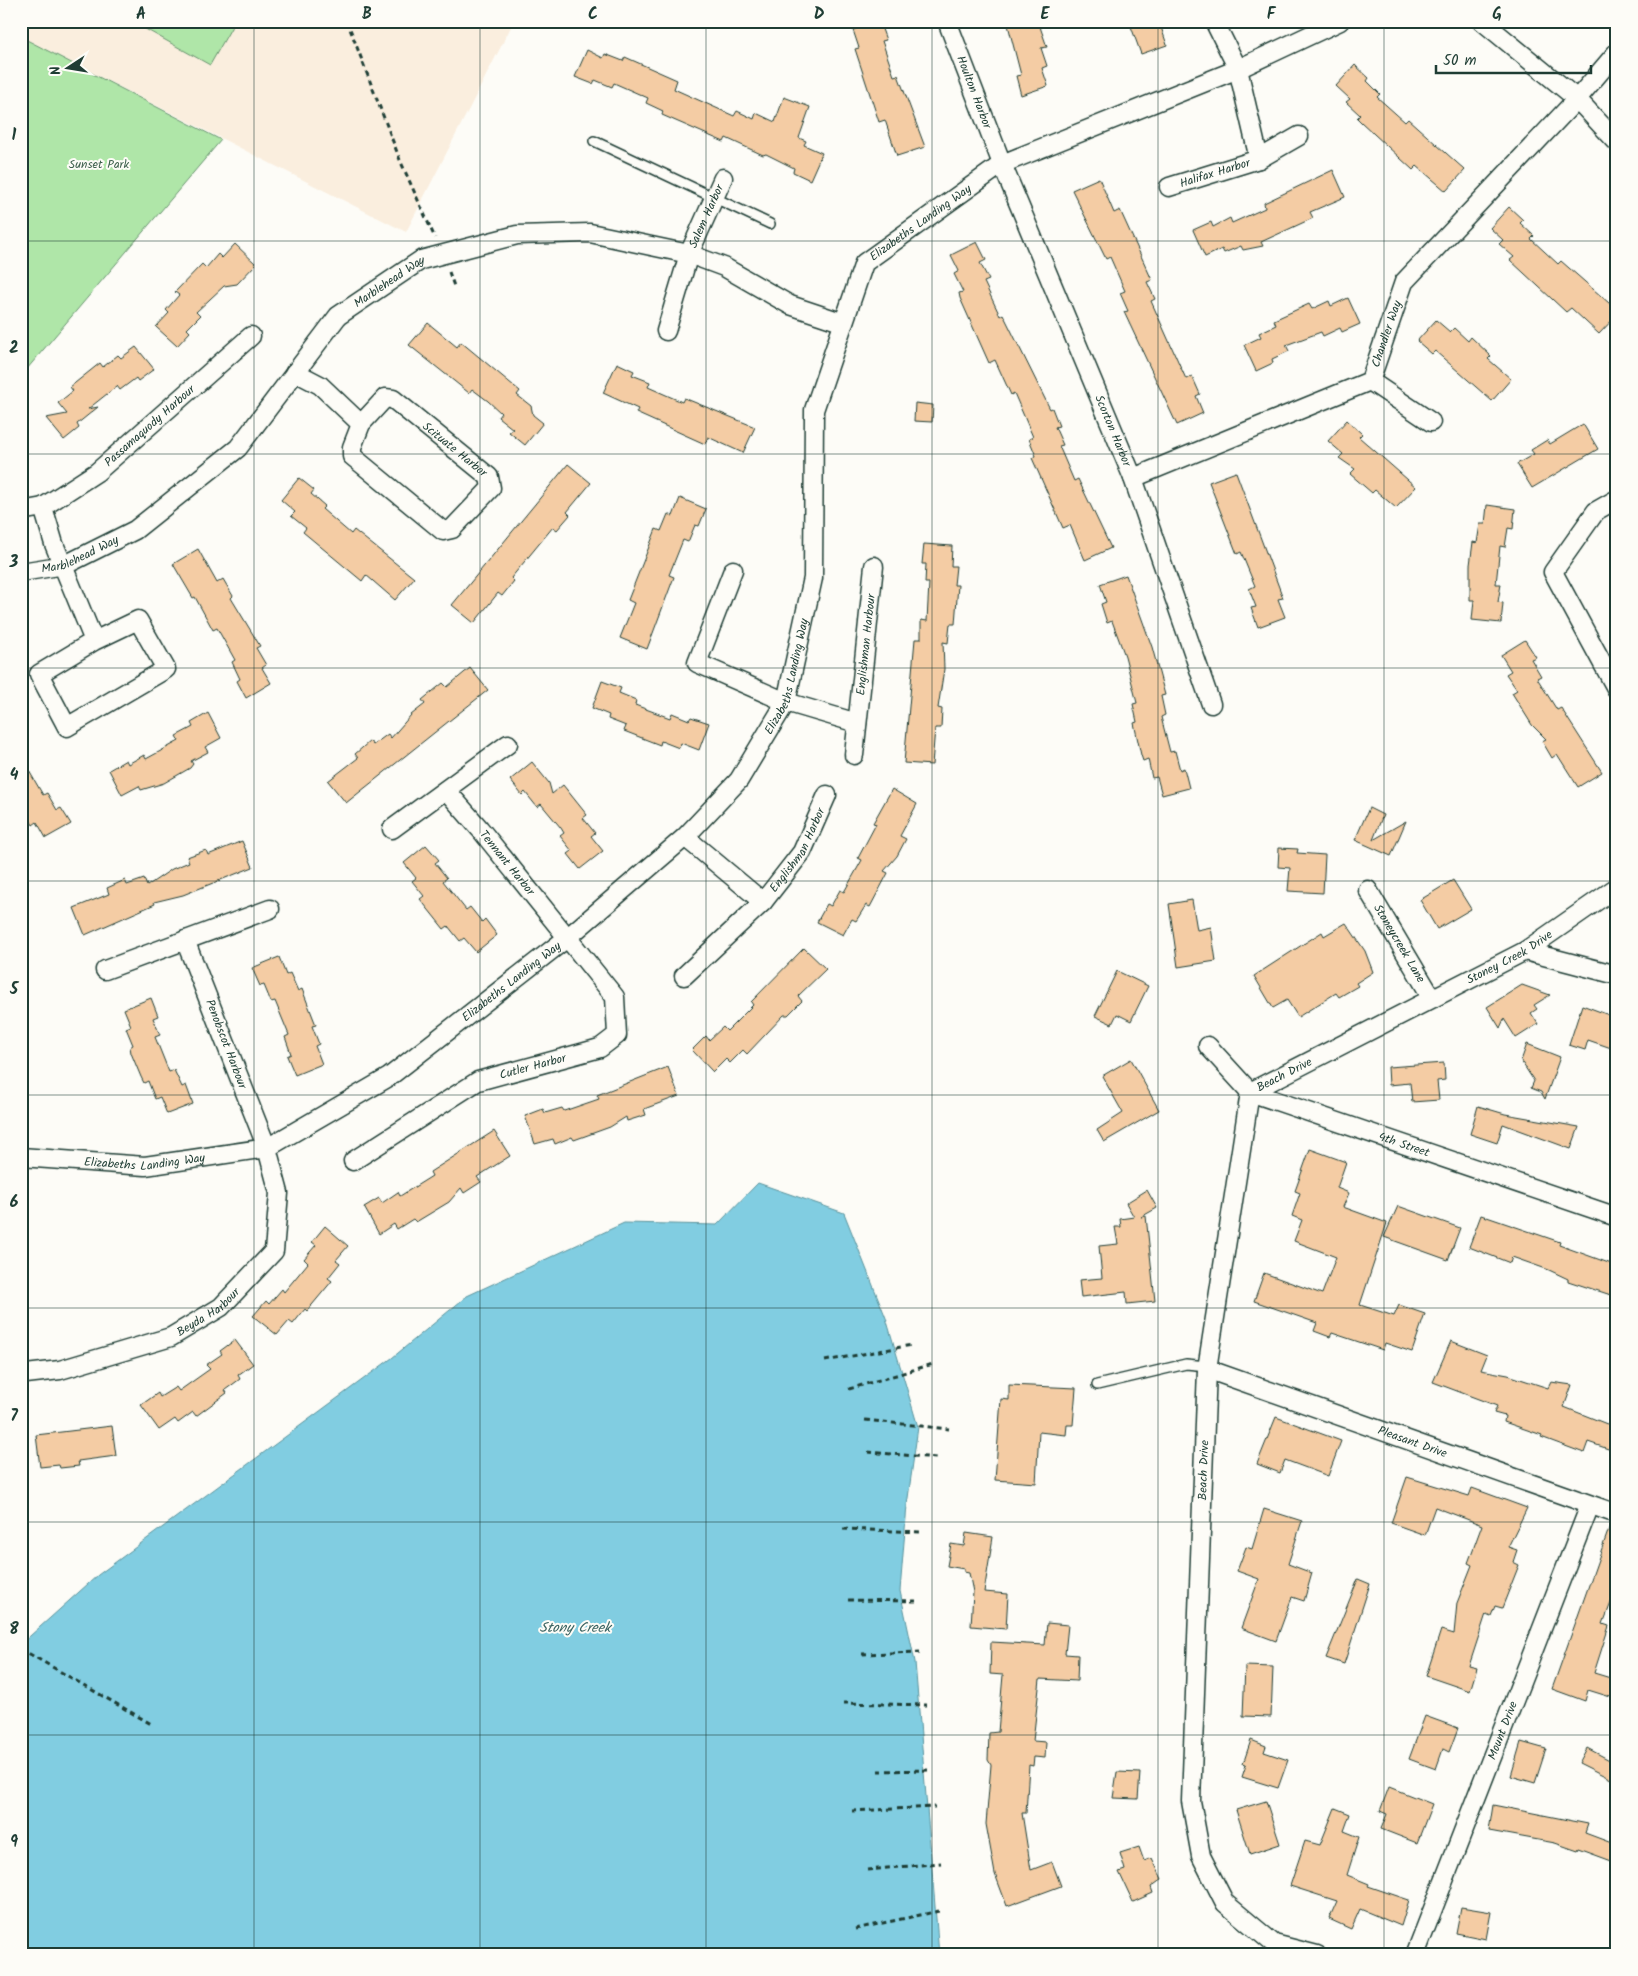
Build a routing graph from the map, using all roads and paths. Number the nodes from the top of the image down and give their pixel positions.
1 (347, 21) edge
2 (946, 21) edge
3 (1214, 21) edge
4 (1340, 21) edge
5 (1482, 21) edge
6 (1617, 52) edge
7 (1238, 69) junction
8 (1577, 99) junction
9 (1299, 136) dead end
10 (594, 141) dead end
11 (1617, 142) edge
12 (1259, 159) junction
13 (1002, 164) junction
14 (723, 178) dead end
15 (1169, 186) dead end
16 (713, 199) junction
17 (770, 224) dead end
18 (689, 254) junction
19 (442, 255) junction
20 (455, 289) dead end
21 (844, 323) junction
22 (666, 331) dead end
23 (251, 336) dead end
24 (295, 372) junction
25 (1370, 381) junction
26 (1431, 422) dead end
27 (361, 424) junction
28 (1133, 478) junction
29 (1617, 499) edge
30 (43, 506) junction
31 (21, 510) edge
32 (65, 565) junction
33 (874, 566) dead end
34 (733, 570) dead end
35 (21, 572) edge
36 (94, 641) junction
37 (1617, 690) edge
38 (786, 702) junction
39 (1211, 704) dead end
40 (857, 724) junction
41 (508, 744) dead end
42 (854, 755) dead end
43 (446, 790) junction
44 (828, 795) dead end
45 (392, 829) dead end
46 (685, 837) junction
47 (1617, 887) edge
48 (1368, 890) dead end
49 (763, 902) junction
50 (270, 909) dead end
51 (567, 938) junction
52 (185, 940) junction
53 (1525, 951) junction
54 (106, 970) dead end
55 (1617, 975) edge
56 (684, 976) dead end
57 (1432, 998) junction
58 (1398, 1016) joint
59 (1208, 1046) dead end
60 (1250, 1092) junction
61 (267, 1148) junction
62 (21, 1157) edge
63 (353, 1161) dead end
64 (1617, 1217) edge
65 (912, 1344) dead end
66 (825, 1361) dead end
67 (933, 1364) dead end
68 (1207, 1367) junction
69 (26, 1374) dead end
70 (1097, 1385) dead end
71 (849, 1389) dead end
72 (865, 1420) dead end
73 (949, 1429) dead end
74 (868, 1452) dead end
75 (937, 1458) dead end
76 (1590, 1505) junction
77 (1617, 1514) edge
78 (843, 1528) dead end
79 (922, 1532) dead end
80 (848, 1600) dead end
81 (916, 1602) dead end
82 (21, 1649) edge
83 (920, 1652) dead end
84 (862, 1654) dead end
85 (843, 1703) dead end
86 (927, 1705) dead end
87 (153, 1725) dead end
88 (930, 1770) dead end
89 (878, 1772) dead end
90 (935, 1807) dead end
91 (852, 1811) dead end
92 (941, 1863) dead end
93 (867, 1870) dead end
94 (939, 1911) dead end
95 (855, 1930) dead end
96 (1317, 1955) edge
97 (1415, 1955) edge

1 - 19 path
2 - 13 street, Houlton Harbor
3 - 7 street, Halifax Harbor
4 - 7 street, Elizabeths Landing Way
5 - 8 street
6 - 8 street, Chandler Way
7 - 12 street, Halifax Harbor
7 - 13 street, Elizabeths Landing Way
8 - 11 street
8 - 25 street, Chandler Way
9 - 12 street, Halifax Harbor
10 - 16 lane
12 - 15 street, Halifax Harbor
13 - 21 street, Elizabeths Landing Way
13 - 28 street, Scorton Harbor
14 - 16 street, Salem Harbor
16 - 17 lane
16 - 18 street, Salem Harbor
18 - 19 street, Marblehead Way
18 - 21 street, Marblehead Way
18 - 22 street, Salem Harbor
19 - 20 path
19 - 24 street, Marblehead Way
21 - 38 street, Elizabeths Landing Way
23 - 30 street, Passamaquody Harbour
24 - 27 street
24 - 32 street, Marblehead Way
25 - 26 street
25 - 28 street, Chandler Way
27 - 27 street, Scituate Harbor
28 - 39 street, Scorton Harbor
29 - 37 street
30 - 31 street, Passamaquody Harbour
30 - 32 street
32 - 35 street, Marblehead Way
32 - 36 street
33 - 40 street, Englishman Harbour
34 - 38 street
36 - 36 street
38 - 40 street
38 - 46 street, Elizabeths Landing Way
40 - 42 street, Englishman Harbour
41 - 43 street
43 - 45 street
43 - 51 street, Tennant Harbor
44 - 49 street, Englishman Harbor
46 - 49 street, Englishman Harbor
46 - 51 street, Elizabeths Landing Way
47 - 53 street, Stoney Creek Drive
48 - 57 street, Stoneycreek Lane
49 - 56 street, Englishman Harbor
50 - 52 street
51 - 61 street, Elizabeths Landing Way
51 - 63 street, Cutler Harbor
52 - 54 street
52 - 61 street, Penobscot Harbour
53 - 55 street
53 - 57 street, Stoney Creek Drive
57 - 58 street, Stoney Creek Drive
58 - 60 street, Beach Drive
59 - 60 street, 4th Street
60 - 64 street, 4th Street
60 - 68 street, Beach Drive
61 - 62 street, Elizabeths Landing Way
61 - 69 street, Beyda Harbour
65 - 66 path
67 - 71 path
68 - 70 lane
68 - 76 street, Pleasant Drive
68 - 96 street, Beach Drive
72 - 73 path
74 - 75 path
76 - 77 street, Pleasant Drive
76 - 97 street, Mount Drive
78 - 79 path
80 - 81 path
82 - 87 path
83 - 84 path
85 - 86 path
88 - 89 path
90 - 91 path
92 - 93 path
94 - 95 path

